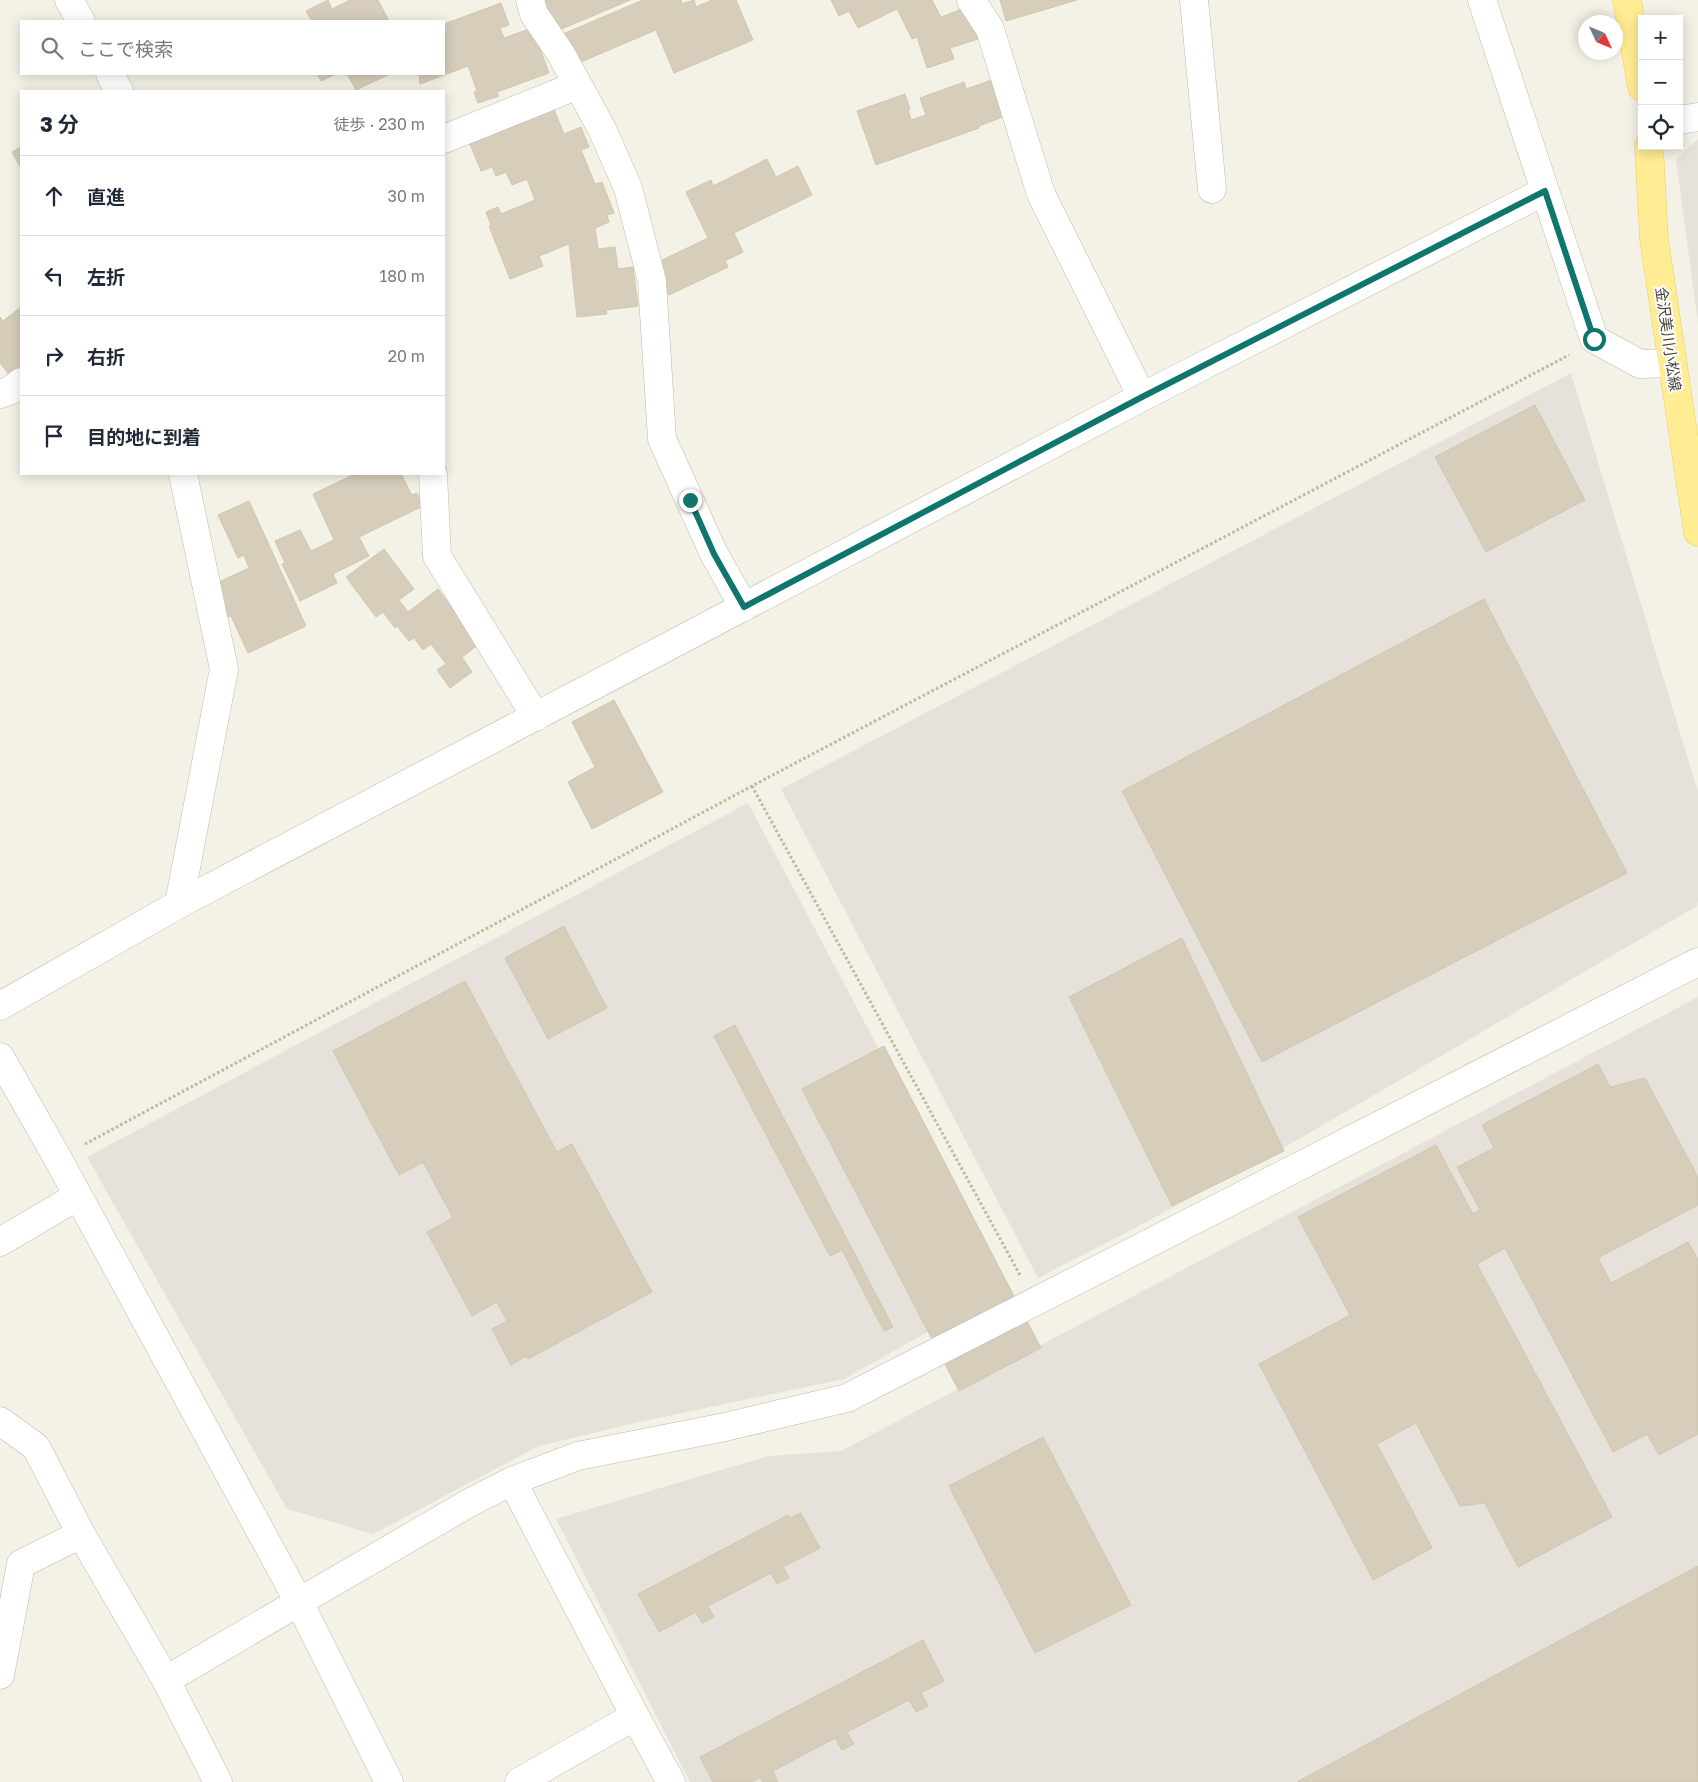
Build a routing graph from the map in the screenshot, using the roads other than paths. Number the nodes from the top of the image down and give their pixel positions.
1 (69, 0) edge
2 (530, 0) edge
3 (971, 0) edge
4 (1194, 0) edge
5 (1482, 0) edge
6 (1627, 0) edge
7 (80, 20) edge
8 (1638, 64) edge
9 (111, 75) edge
10 (578, 85) junction
11 (118, 90) edge
12 (1698, 117) edge
13 (1683, 119) edge
14 (445, 139) edge
15 (1649, 150) edge
16 (1212, 188) dead end
17 (1545, 191) junction
18 (1672, 363) junction
19 (20, 383) edge
20 (0, 394) edge
21 (1142, 397) junction
22 (183, 475) edge
23 (433, 475) edge
24 (1698, 532) edge
25 (744, 607) junction
26 (536, 717) junction
27 (179, 904) junction
28 (1698, 962) edge
29 (0, 1006) edge
30 (0, 1058) edge
31 (78, 1196) junction
32 (0, 1242) edge
33 (0, 1421) edge
34 (512, 1481) junction
35 (81, 1534) junction
36 (299, 1602) junction
37 (0, 1675) edge
38 (166, 1680) junction
39 (635, 1716) junction
40 (218, 1782) edge
41 (390, 1782) edge
42 (519, 1782) edge
43 (671, 1782) edge

1 - 7 street
2 - 10 street
3 - 21 street
4 - 16 street
5 - 17 street
6 - 8 main road
9 - 11 street
10 - 14 street
10 - 25 street
12 - 13 street
15 - 18 main road, 金沢美川小松線
17 - 18 street
17 - 21 street
18 - 24 main road, 金沢美川小松線
19 - 20 street
21 - 25 street
22 - 27 street
23 - 26 street
25 - 26 street
26 - 27 street
27 - 29 street
28 - 34 street
30 - 31 street
31 - 32 street
31 - 36 street
33 - 35 street
34 - 36 street
34 - 39 street
35 - 37 street
35 - 38 street
36 - 38 street
36 - 41 street
38 - 40 street
39 - 42 street
39 - 43 street

